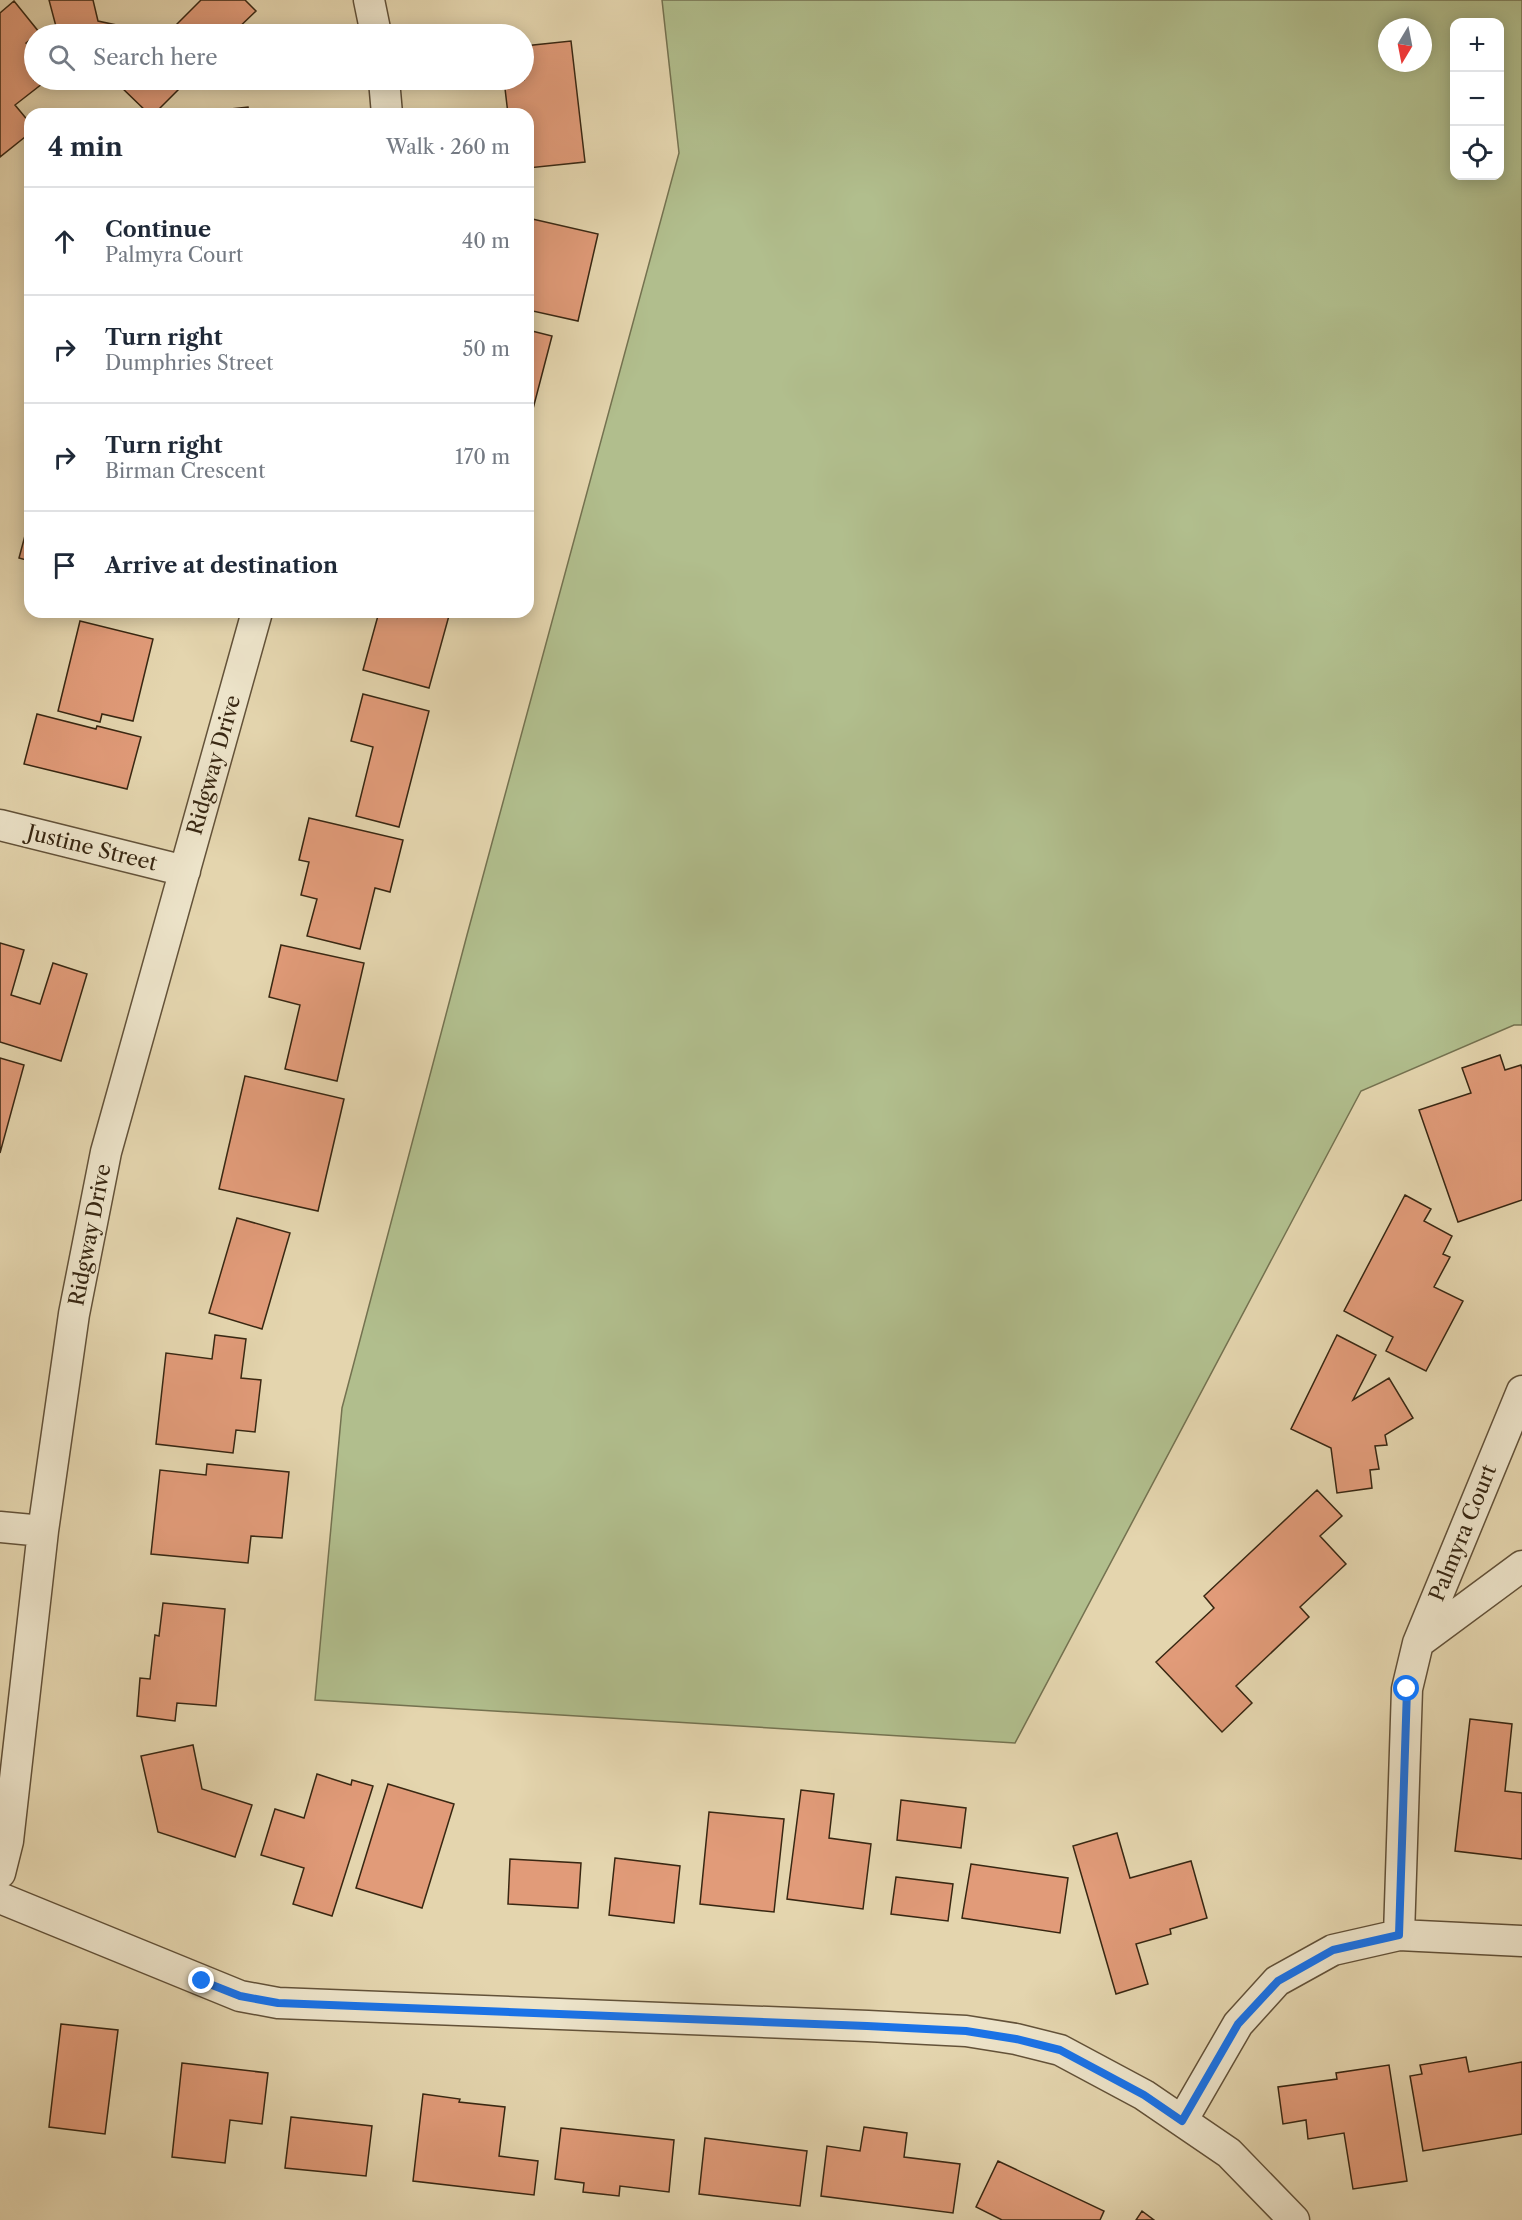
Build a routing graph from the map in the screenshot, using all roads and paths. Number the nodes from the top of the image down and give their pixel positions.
1 (369, 0) edge
2 (374, 24) edge
3 (385, 90) edge
4 (386, 108) edge
5 (255, 618) edge
6 (0, 825) edge
7 (185, 871) junction
8 (1522, 1391) edge
9 (0, 1527) edge
10 (43, 1531) junction
11 (1522, 1566) edge
12 (1418, 1643) junction
13 (0, 1873) edge
14 (0, 1898) edge
15 (1399, 1935) junction
16 (1522, 1941) edge
17 (1182, 2121) junction
18 (1294, 2220) edge

1 - 2 street
3 - 4 street
5 - 7 street, Ridgway Drive
6 - 7 street, Justine Street
7 - 10 street, Ridgway Drive
8 - 12 street, Palmyra Court
9 - 10 street
10 - 13 street, Ridgway Drive
11 - 12 street, Palmyra Court
12 - 15 street, Palmyra Court
14 - 17 street
15 - 16 street
15 - 17 street
17 - 18 street

